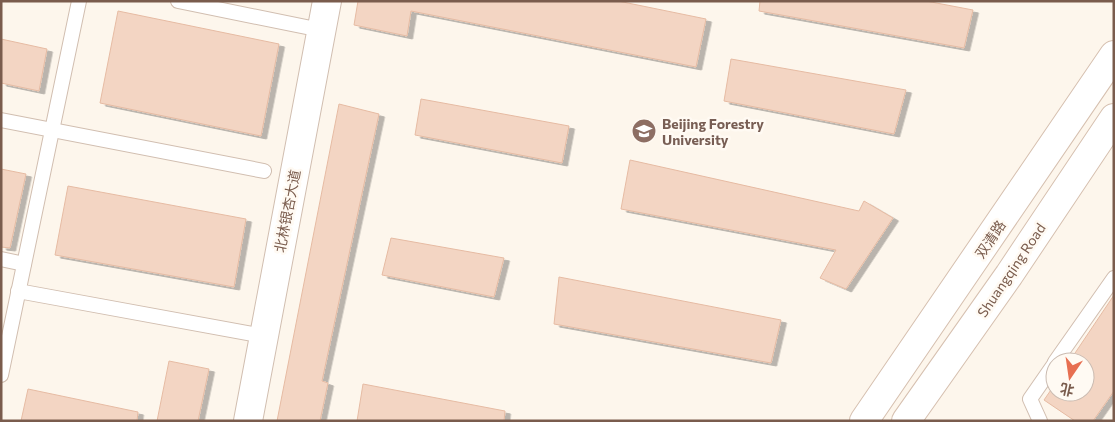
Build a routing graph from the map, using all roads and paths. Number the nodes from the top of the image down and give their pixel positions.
1 (79, 1) edge
2 (178, 1) edge
3 (326, 1) edge
4 (321, 30) junction
5 (1114, 55) edge
6 (1114, 118) edge
7 (1, 120) edge
8 (52, 130) junction
9 (264, 171) dead end
10 (1, 259) edge
11 (24, 264) junction
12 (1114, 278) edge
13 (18, 292) junction
14 (264, 336) junction
15 (1062, 352) edge
16 (1, 375) edge
17 (1045, 377) edge
18 (248, 421) edge
19 (864, 421) edge
20 (906, 421) edge
21 (1040, 421) edge

1 - 8 lane
2 - 4 lane
3 - 4 main road, 北林银杏大道
4 - 14 main road, 北林银杏大道
5 - 19 main road, 双清路
6 - 20 main road, Shuangqing Road
7 - 8 lane
8 - 9 lane
8 - 11 lane
10 - 11 lane
11 - 13 lane
12 - 15 lane
13 - 14 lane
13 - 16 lane
14 - 18 main road, 北林银杏大道
17 - 21 lane

